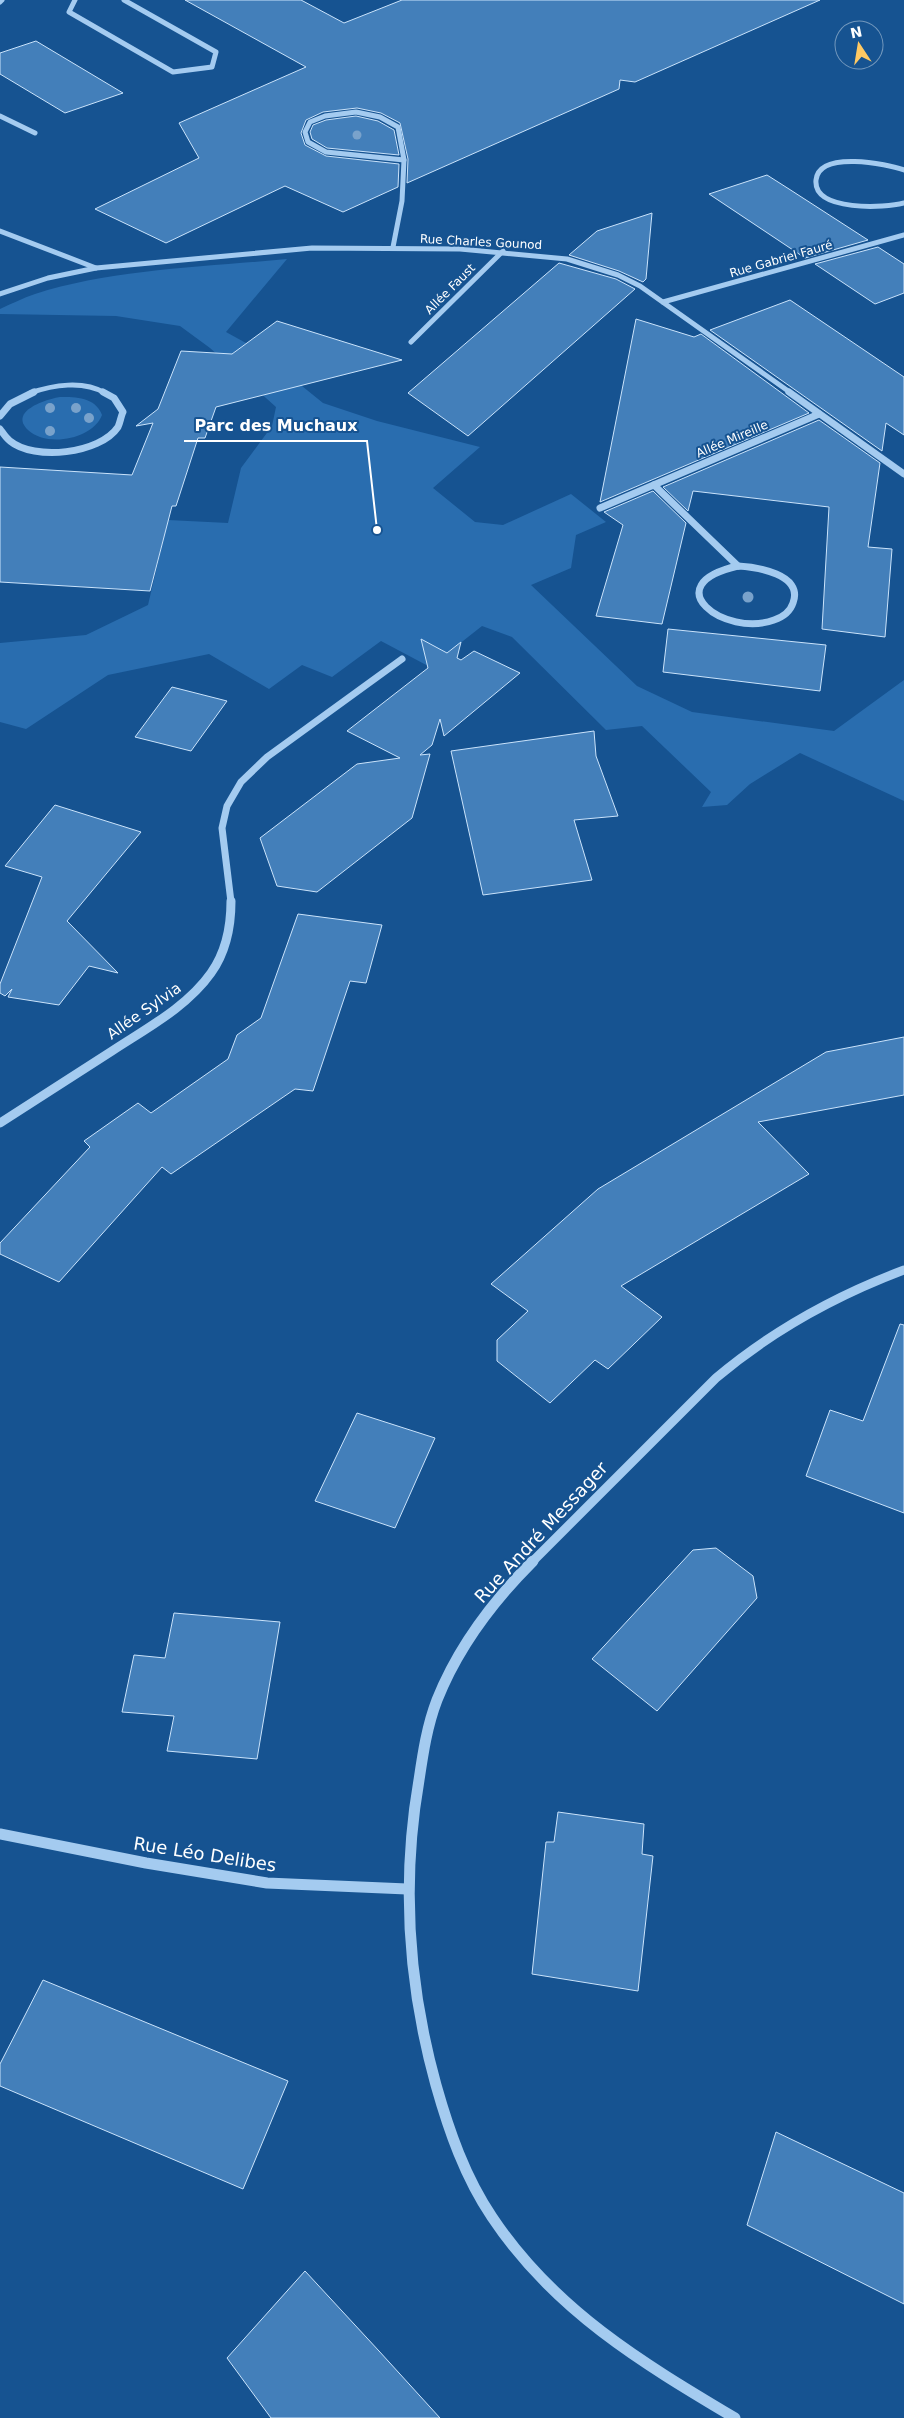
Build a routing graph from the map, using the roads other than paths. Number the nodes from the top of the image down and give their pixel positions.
1 (75, 0) edge
2 (124, 0) edge
3 (0, 116) edge
4 (35, 132) dead end
5 (404, 160) junction
6 (904, 170) edge
7 (902, 206) edge
8 (0, 231) edge
9 (904, 235) edge
10 (393, 247) junction
11 (504, 251) junction
12 (96, 268) junction
13 (0, 294) edge
14 (663, 302) junction
15 (411, 342) dead end
16 (2, 408) edge
17 (819, 414) junction
18 (0, 416) edge
19 (0, 429) edge
20 (904, 474) edge
21 (654, 485) junction
22 (600, 508) dead end
23 (738, 566) junction
24 (402, 659) dead end
25 (0, 1123) edge
26 (904, 1270) edge
27 (0, 1834) edge
28 (407, 1889) junction
29 (735, 2418) edge

1 - 2 street
3 - 4 street
5 - 5 street
5 - 10 street
6 - 7 street
8 - 12 street, Rue Charles Gounod
9 - 14 street, Rue Gabriel Fauré
10 - 11 street, Rue Charles Gounod
10 - 12 street, Rue Charles Gounod
11 - 14 street, Rue Charles Gounod
11 - 15 street, Allée Faust
12 - 13 street
14 - 17 street, Rue Charles Gounod
16 - 18 street
16 - 19 street
17 - 20 street, Rue Charles Gounod
17 - 21 street, Allée Mireille
21 - 22 street, Allée Mireille
21 - 23 street
23 - 23 street
24 - 25 street, Allée Sylvia
26 - 28 street, Rue André Messager
27 - 28 street, Rue Léo Delibes
28 - 29 street, Rue André Messager

